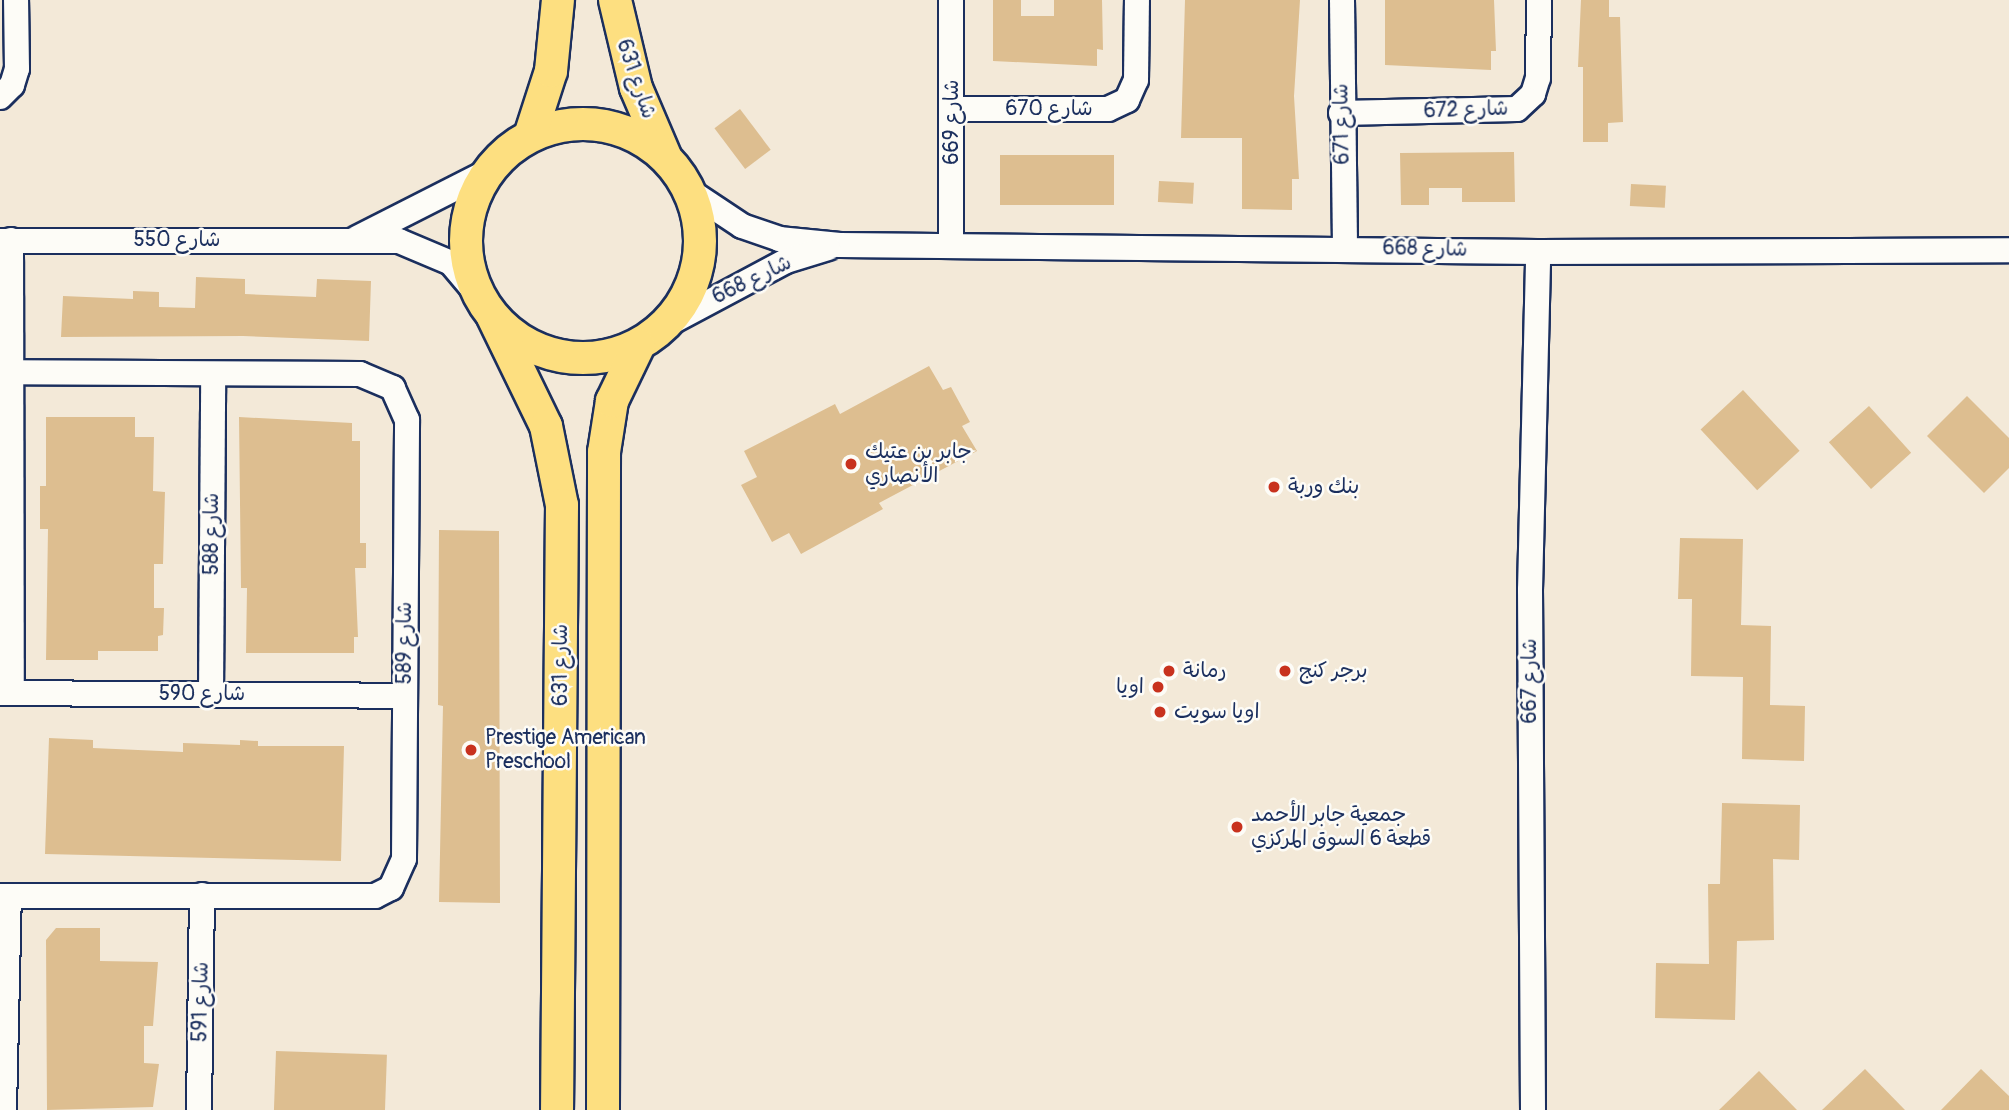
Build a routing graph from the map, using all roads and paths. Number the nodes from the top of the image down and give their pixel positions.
1 (16, 0) edge
2 (558, 0) edge
3 (615, 0) edge
4 (951, 0) edge
5 (1137, 0) edge
6 (1342, 0) edge
7 (1539, 0) edge
8 (0, 97) edge
9 (952, 109) junction
10 (1341, 113) junction
11 (530, 136) junction
12 (665, 156) junction
13 (487, 172) junction
14 (691, 192) junction
15 (355, 239) junction
16 (6, 240) edge
17 (951, 244) junction
18 (840, 245) junction
19 (1345, 247) junction
20 (2009, 250) edge
21 (1538, 252) junction
22 (485, 305) junction
23 (668, 324) junction
24 (639, 345) junction
25 (13, 373) junction
26 (213, 375) junction
27 (6, 693) edge
28 (211, 694) junction
29 (405, 695) junction
30 (202, 895) junction
31 (5, 896) edge
32 (4, 1110) edge
33 (199, 1110) edge
34 (557, 1110) edge
35 (603, 1110) edge
36 (1533, 1110) edge

1 - 8 street
2 - 11 main road
3 - 12 main road, شارع 631
4 - 9 street, شارع 669
5 - 9 street, شارع 670
6 - 10 street, شارع 671
7 - 10 street, شارع 672
9 - 17 street, شارع 669
10 - 19 street, شارع 671
11 - 12 main road
11 - 13 main road
12 - 14 main road
13 - 15 street, شارع 550
13 - 22 main road
14 - 18 street, شارع 668
14 - 23 main road
15 - 16 street, شارع 550
15 - 22 street, شارع 550
16 - 25 street
17 - 18 street, شارع 668
17 - 19 street, شارع 668
18 - 23 street, شارع 668
19 - 21 street, شارع 668
20 - 21 street, شارع 668
21 - 36 street, شارع 667
22 - 24 main road
22 - 34 main road, شارع 631
23 - 24 main road
24 - 35 main road, شارع 631
25 - 26 street, شارع 589
25 - 27 street
26 - 28 street, شارع 588
26 - 29 street, شارع 589
27 - 28 street, شارع 590
28 - 29 street, شارع 590
29 - 30 street, شارع 589
30 - 31 street, شارع 589
30 - 33 street, شارع 591
31 - 32 street

